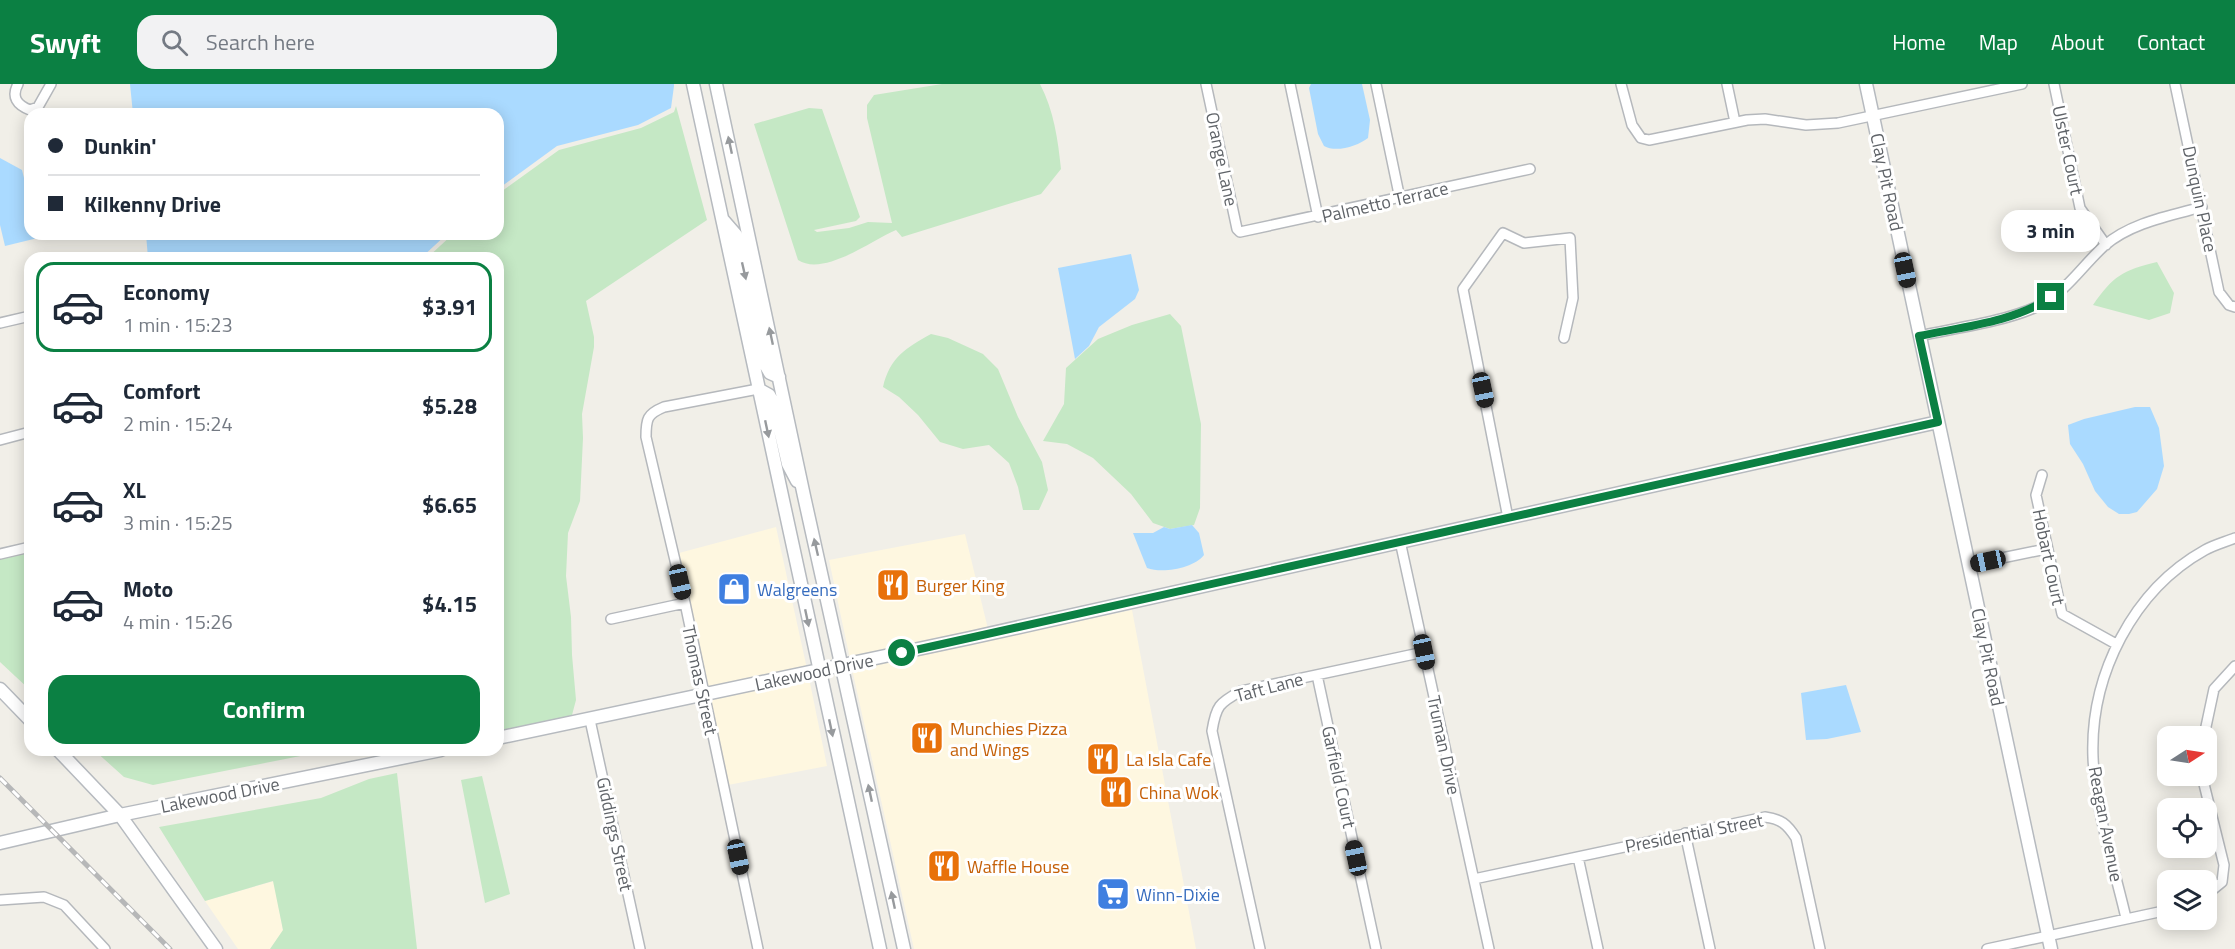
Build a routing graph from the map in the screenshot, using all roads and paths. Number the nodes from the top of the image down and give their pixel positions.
1 (18, 84) edge
2 (51, 84) edge
3 (693, 84) edge
4 (717, 84) edge
5 (1206, 84) edge
6 (1290, 84) edge
7 (1376, 84) edge
8 (1621, 84) edge
9 (1727, 84) edge
10 (1866, 84) edge
11 (2022, 84) edge
12 (2054, 84) edge
13 (2175, 84) edge
14 (26, 108) edge
15 (35, 108) edge
16 (1872, 116) junction
17 (1735, 122) junction
18 (1530, 169) dead end
19 (1400, 198) junction
20 (2202, 207) junction
21 (1318, 217) junction
22 (722, 219) junction
23 (1240, 232) joint
24 (2106, 245) junction
25 (2235, 307) edge
26 (24, 317) edge
27 (0, 323) edge
28 (1919, 336) junction
29 (1564, 338) dead end
30 (779, 377) junction
31 (758, 389) junction
32 (1938, 422) junction
33 (24, 434) edge
34 (0, 440) edge
35 (2042, 475) dead end
36 (804, 496) junction
37 (1508, 518) junction
38 (2235, 538) edge
39 (1400, 541) junction
40 (24, 548) edge
41 (2046, 549) junction
42 (0, 554) edge
43 (1968, 565) junction
44 (685, 603) junction
45 (611, 619) dead end
46 (2116, 644) junction
47 (1424, 652) junction
48 (842, 666) junction
49 (2235, 666) edge
50 (819, 671) junction
51 (1317, 675) junction
52 (0, 689) edge
53 (704, 696) junction
54 (24, 714) edge
55 (590, 720) junction
56 (2206, 726) edge
57 (504, 737) edge
58 (64, 756) edge
59 (411, 756) edge
60 (2204, 786) edge
61 (120, 815) junction
62 (1685, 833) junction
63 (0, 843) edge
64 (1578, 856) junction
65 (1474, 879) junction
66 (2217, 886) edge
67 (0, 900) edge
68 (2157, 912) edge
69 (2126, 918) junction
70 (2048, 935) junction
71 (105, 949) edge
72 (216, 949) edge
73 (640, 949) edge
74 (758, 949) edge
75 (880, 949) edge
76 (904, 949) edge
77 (1260, 949) edge
78 (1376, 949) edge
79 (1487, 949) edge
80 (1598, 949) edge
81 (1710, 949) edge
82 (1820, 949) edge
83 (1986, 949) edge
84 (2050, 949) edge

1 - 14 street
2 - 15 street
3 - 22 street
30 -> 4 street
5 - 23 street, Orange Lane
6 - 21 street
7 - 19 street
8 - 17 street
9 - 17 street
10 - 16 street, Clay Pit Road
11 - 16 street
12 - 24 street, Ulster Court
13 - 20 street, Dunquin Place
16 - 17 street
16 - 28 street, Clay Pit Road
18 - 19 street, Palmetto Terrace
19 - 21 street, Palmetto Terrace
20 - 24 street
20 - 25 street, Dunquin Place
21 - 23 street, Palmetto Terrace
22 -> 30 street
22 - 31 street
24 - 28 street
26 - 27 street
28 - 32 street, Clay Pit Road
29 - 37 street
30 - 36 street
31 - 36 street
31 - 44 street, Thomas Street
31 -> 50 street
32 - 37 street, Lakewood Drive
32 - 43 street, Clay Pit Road
33 - 34 street
35 - 41 street, Hobart Court
48 -> 36 street
37 - 39 street, Lakewood Drive
38 - 46 street, Reagan Avenue
39 - 47 street, Truman Drive
39 - 48 street, Lakewood Drive
40 - 42 street
41 - 43 street
41 - 46 street, Hobart Court
43 - 70 street, Clay Pit Road
44 - 45 street
44 - 53 street, Thomas Street
46 - 69 street, Reagan Avenue
47 - 51 street, Taft Lane
47 - 65 street, Truman Drive
48 - 50 street, Lakewood Drive
76 -> 48 street
49 - 56 street
50 - 53 street, Lakewood Drive
50 -> 75 street
51 - 77 street, Taft Lane
51 - 78 street, Garfield Court
52 - 54 street
53 - 55 street, Lakewood Drive
53 - 74 street, Thomas Street
55 - 57 street, Lakewood Drive
55 - 73 street, Giddings Street
58 - 61 street
59 - 61 street, Lakewood Drive
60 - 66 street
61 - 63 street, Lakewood Drive
61 - 72 street
62 - 64 street, Presidential Street
62 - 81 street
62 - 82 street, Presidential Street
64 - 65 street, Presidential Street
64 - 80 street
65 - 79 street, Truman Drive
67 - 71 street
68 - 69 street
69 - 70 street
70 - 83 street
70 - 84 street, Clay Pit Road

